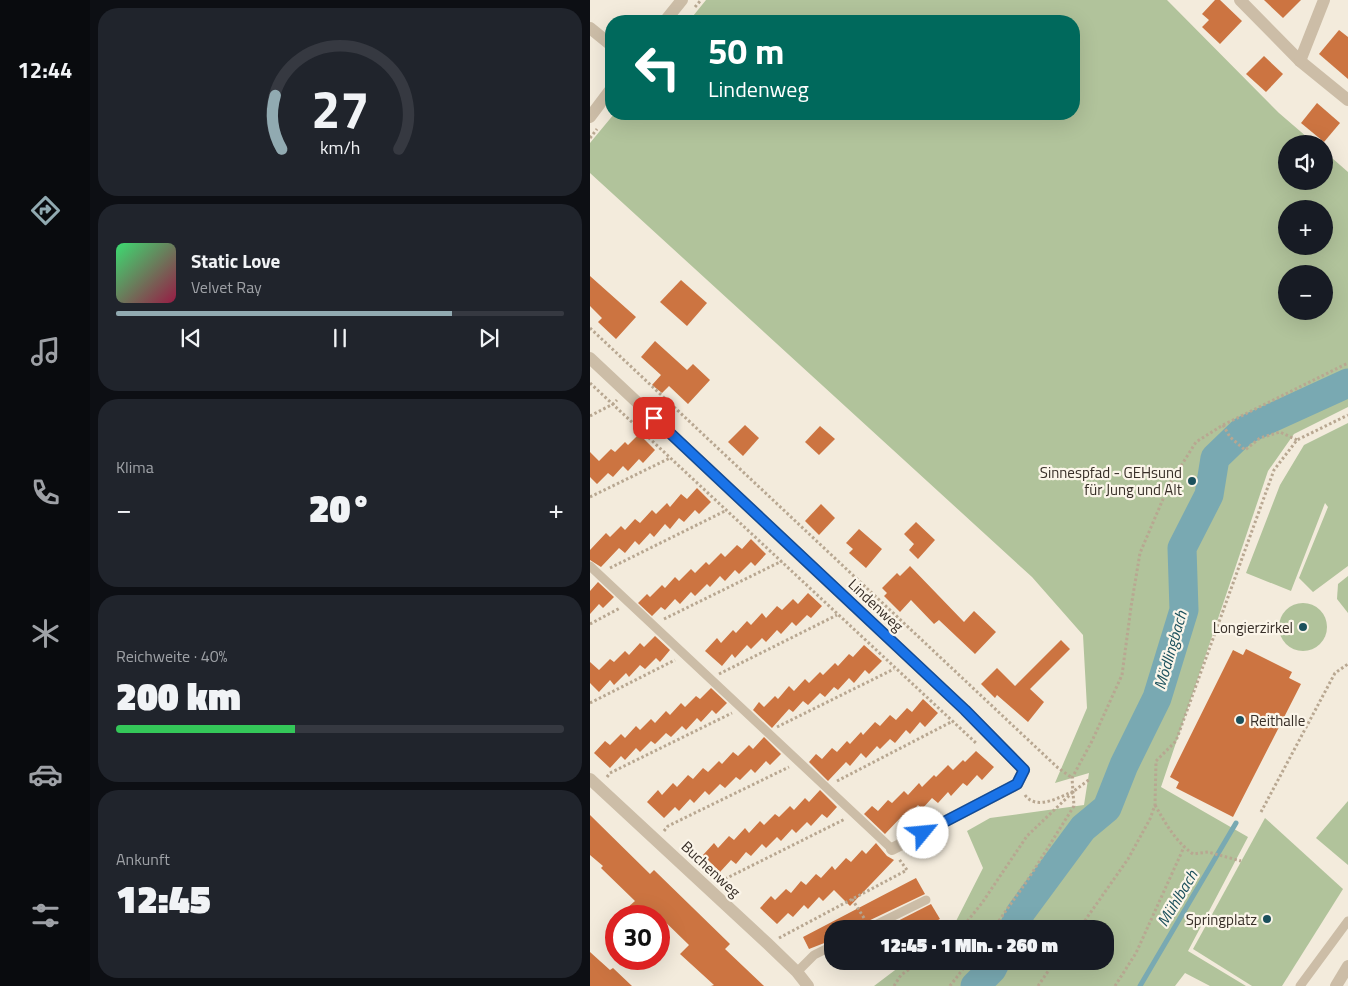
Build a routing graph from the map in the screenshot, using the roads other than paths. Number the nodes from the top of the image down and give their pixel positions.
1 (682, 0) edge
2 (1240, 0) edge
3 (1324, 0) edge
4 (670, 15) edge
5 (590, 28) edge
6 (605, 41) edge
7 (1300, 61) junction
8 (605, 97) edge
9 (1348, 100) edge
10 (590, 117) edge
11 (590, 358) edge
12 (590, 566) edge
13 (594, 783) edge
14 (892, 849) joint
15 (926, 900) dead end
16 (885, 920) edge
17 (1348, 921) edge
18 (824, 950) edge
19 (1348, 966) edge
20 (797, 972) junction
21 (808, 986) edge
22 (1300, 986) edge
23 (1336, 986) edge

1 - 4 street
2 - 7 street
3 - 7 street
5 - 6 street
7 - 9 street
8 - 10 street
11 - 14 street, Lindenweg
12 - 14 lane
13 - 20 street, Buchenweg
15 - 16 lane
17 - 22 lane
18 - 20 lane
19 - 23 street
20 - 21 street, Buchenweg

